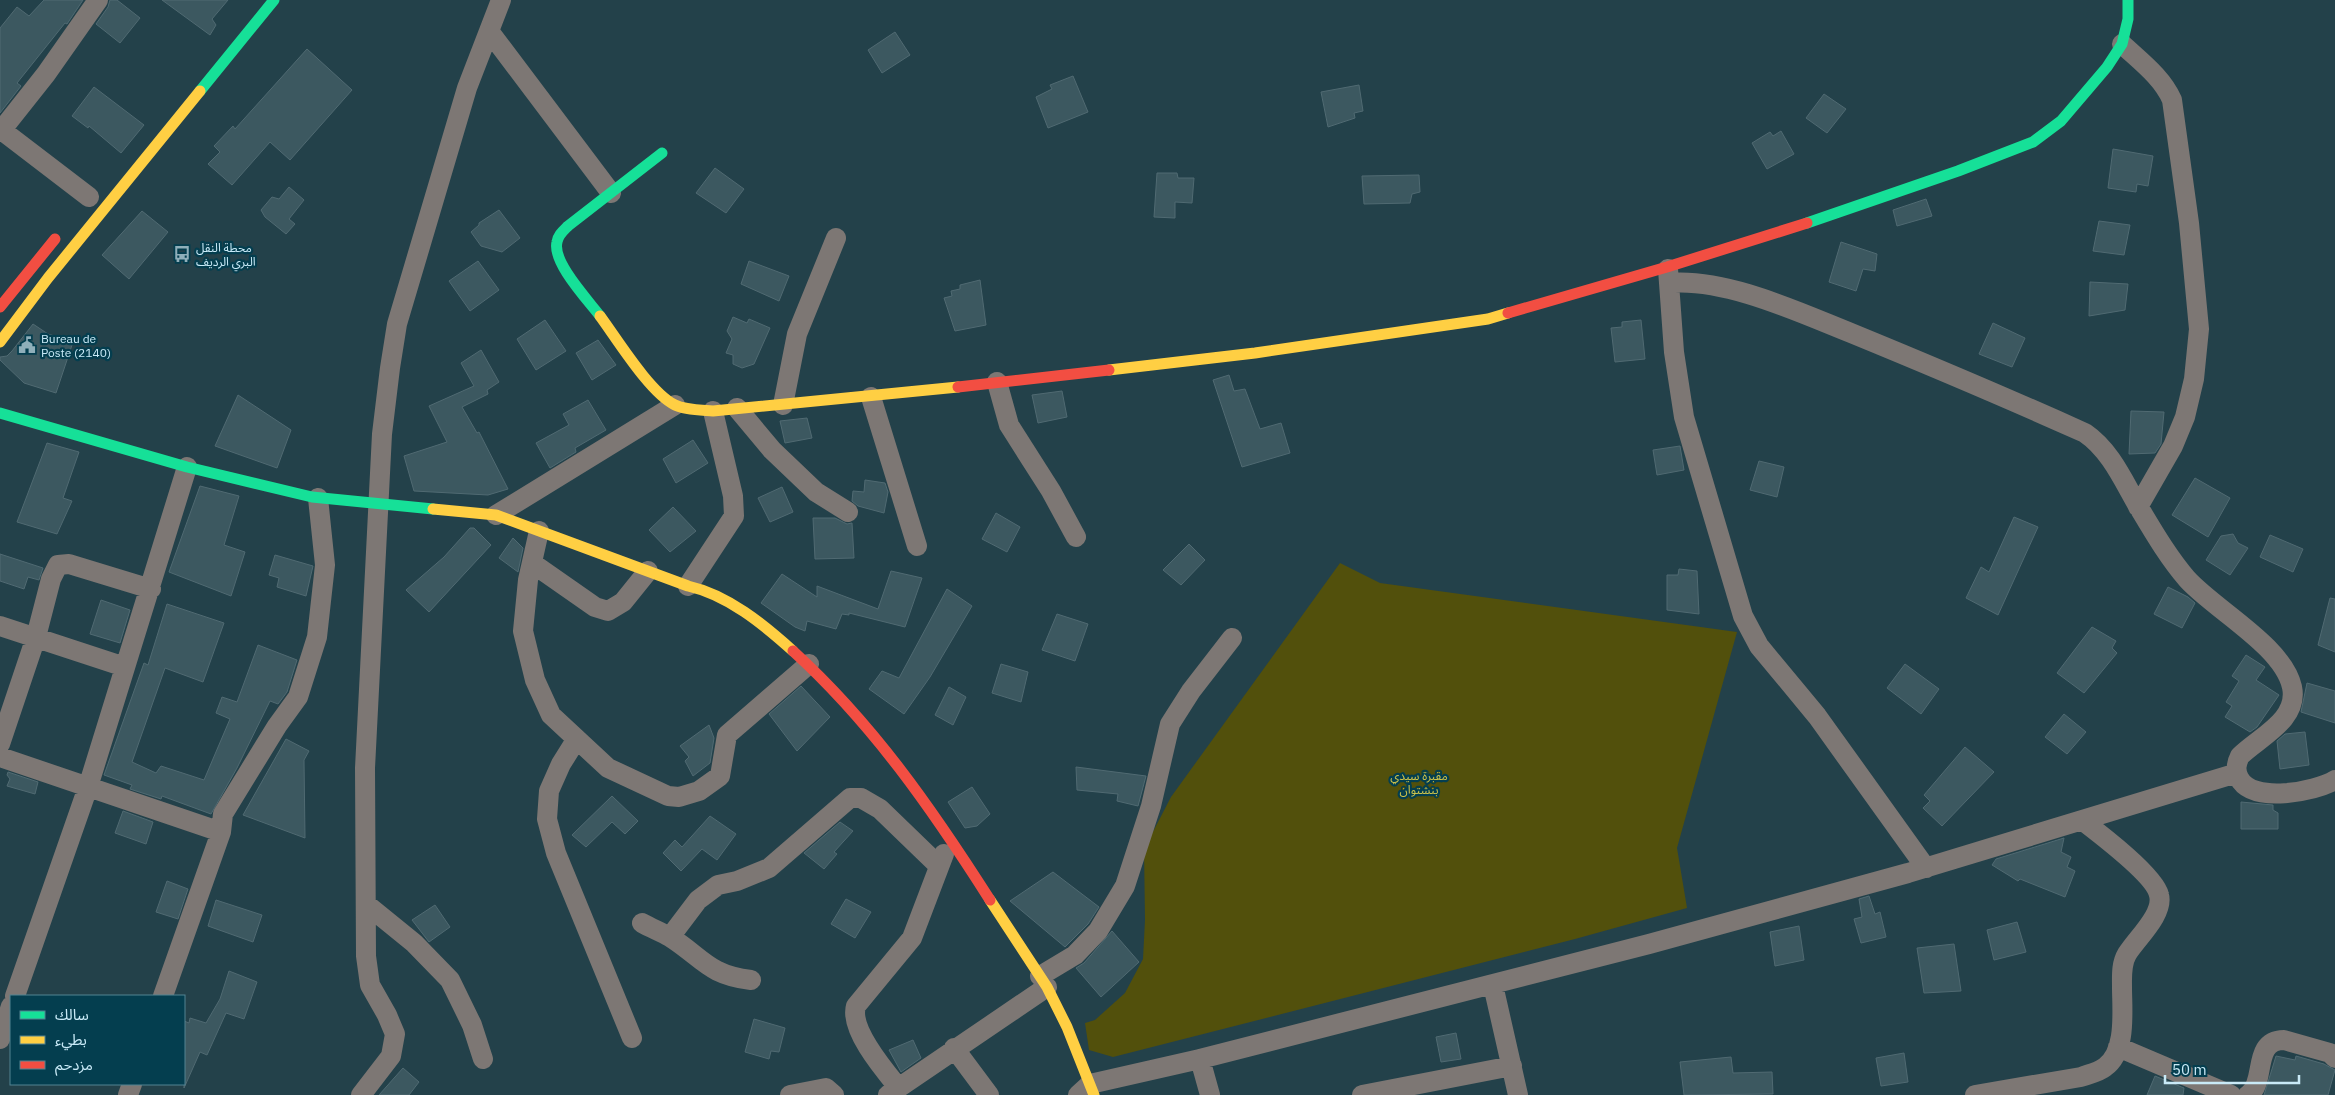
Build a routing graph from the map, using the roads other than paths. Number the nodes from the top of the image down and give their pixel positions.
1 (98, 0) edge
2 (274, 0) edge
3 (501, 0) edge
4 (2128, 0) edge
5 (489, 31) junction
6 (2122, 44) junction
7 (0, 130) edge
8 (662, 153) dead end
9 (611, 193) junction
10 (89, 197) dead end
11 (65, 228) dead end
12 (836, 238) dead end
13 (1668, 275) junction
14 (0, 306) edge
15 (0, 342) edge
16 (997, 382) junction
17 (871, 397) junction
18 (675, 405) junction
19 (783, 405) junction
20 (736, 408) junction
21 (713, 411) junction
22 (0, 413) edge
23 (187, 467) junction
24 (323, 499) junction
25 (379, 505) junction
26 (2138, 507) junction
27 (848, 512) dead end
28 (496, 515) junction
29 (539, 531) junction
30 (1076, 537) dead end
31 (917, 546) dead end
32 (532, 563) junction
33 (648, 570) junction
34 (688, 586) junction
35 (151, 589) junction
36 (0, 626) edge
37 (36, 637) junction
38 (1232, 638) dead end
39 (808, 664) junction
40 (125, 667) junction
41 (576, 740) junction
42 (0, 744) edge
43 (0, 757) edge
44 (2237, 773) junction
45 (2335, 780) edge
46 (88, 787) junction
47 (2083, 822) junction
48 (221, 832) junction
49 (952, 839) junction
50 (939, 866) junction
51 (1926, 868) junction
52 (366, 904) junction
53 (642, 923) dead end
54 (670, 937) junction
55 (751, 980) dead end
56 (1044, 981) junction
57 (1493, 985) junction
58 (15, 995) edge
59 (163, 995) edge
60 (10, 1009) edge
61 (632, 1038) dead end
62 (0, 1039) edge
63 (2118, 1047) junction
64 (954, 1048) junction
65 (1200, 1058) junction
66 (2335, 1058) edge
67 (483, 1059) dead end
68 (1512, 1066) junction
69 (2082, 1086) edge
70 (902, 1090) edge
71 (1087, 1091) edge
72 (361, 1095) edge
73 (790, 1095) edge
74 (834, 1095) edge
75 (989, 1095) edge
76 (1210, 1095) edge
77 (1362, 1095) edge
78 (1518, 1095) edge
79 (1975, 1095) edge
80 (2231, 1095) edge
81 (2248, 1095) edge

1 - 7 street
2 - 15 street
3 - 5 street
4 - 6 street
5 - 9 street
5 - 25 street
6 - 13 street
6 - 26 street
7 - 10 street
8 - 9 street
9 - 18 street
11 - 14 street
12 - 19 street
13 - 16 street
13 - 26 street
13 - 51 street
16 - 17 street
16 - 30 street
17 - 19 street
17 - 31 street
18 - 21 street
18 - 28 street
19 - 20 street
20 - 21 street
20 - 27 street
21 - 34 street
22 - 23 street
23 - 24 street
23 - 35 street
24 - 25 street
24 - 48 street
25 - 28 street
25 - 52 street
26 - 44 street
28 - 29 street
29 - 32 street
29 - 33 street
32 - 33 street
32 - 41 street
33 - 34 street
34 - 39 street
35 - 37 street
35 - 40 street
36 - 37 street
37 - 40 street
37 - 42 street
38 - 56 street
39 - 41 street
39 - 49 street
40 - 46 street
41 - 61 street
43 - 46 street
44 - 45 street
44 - 47 street
46 - 48 street
46 - 58 street
47 - 51 street
47 - 63 street
48 - 59 street
49 - 50 street
49 - 56 street
50 - 54 street
50 - 70 street
51 - 57 street
52 - 67 street
52 - 72 street
53 - 54 street
54 - 55 street
56 - 64 street
56 - 71 street
57 - 65 street
57 - 68 street
60 - 62 street
63 - 69 street
63 - 80 street
64 - 70 street
64 - 75 street
65 - 71 street
65 - 76 street
66 - 81 street
68 - 77 street
68 - 78 street
69 - 79 street
73 - 74 street

